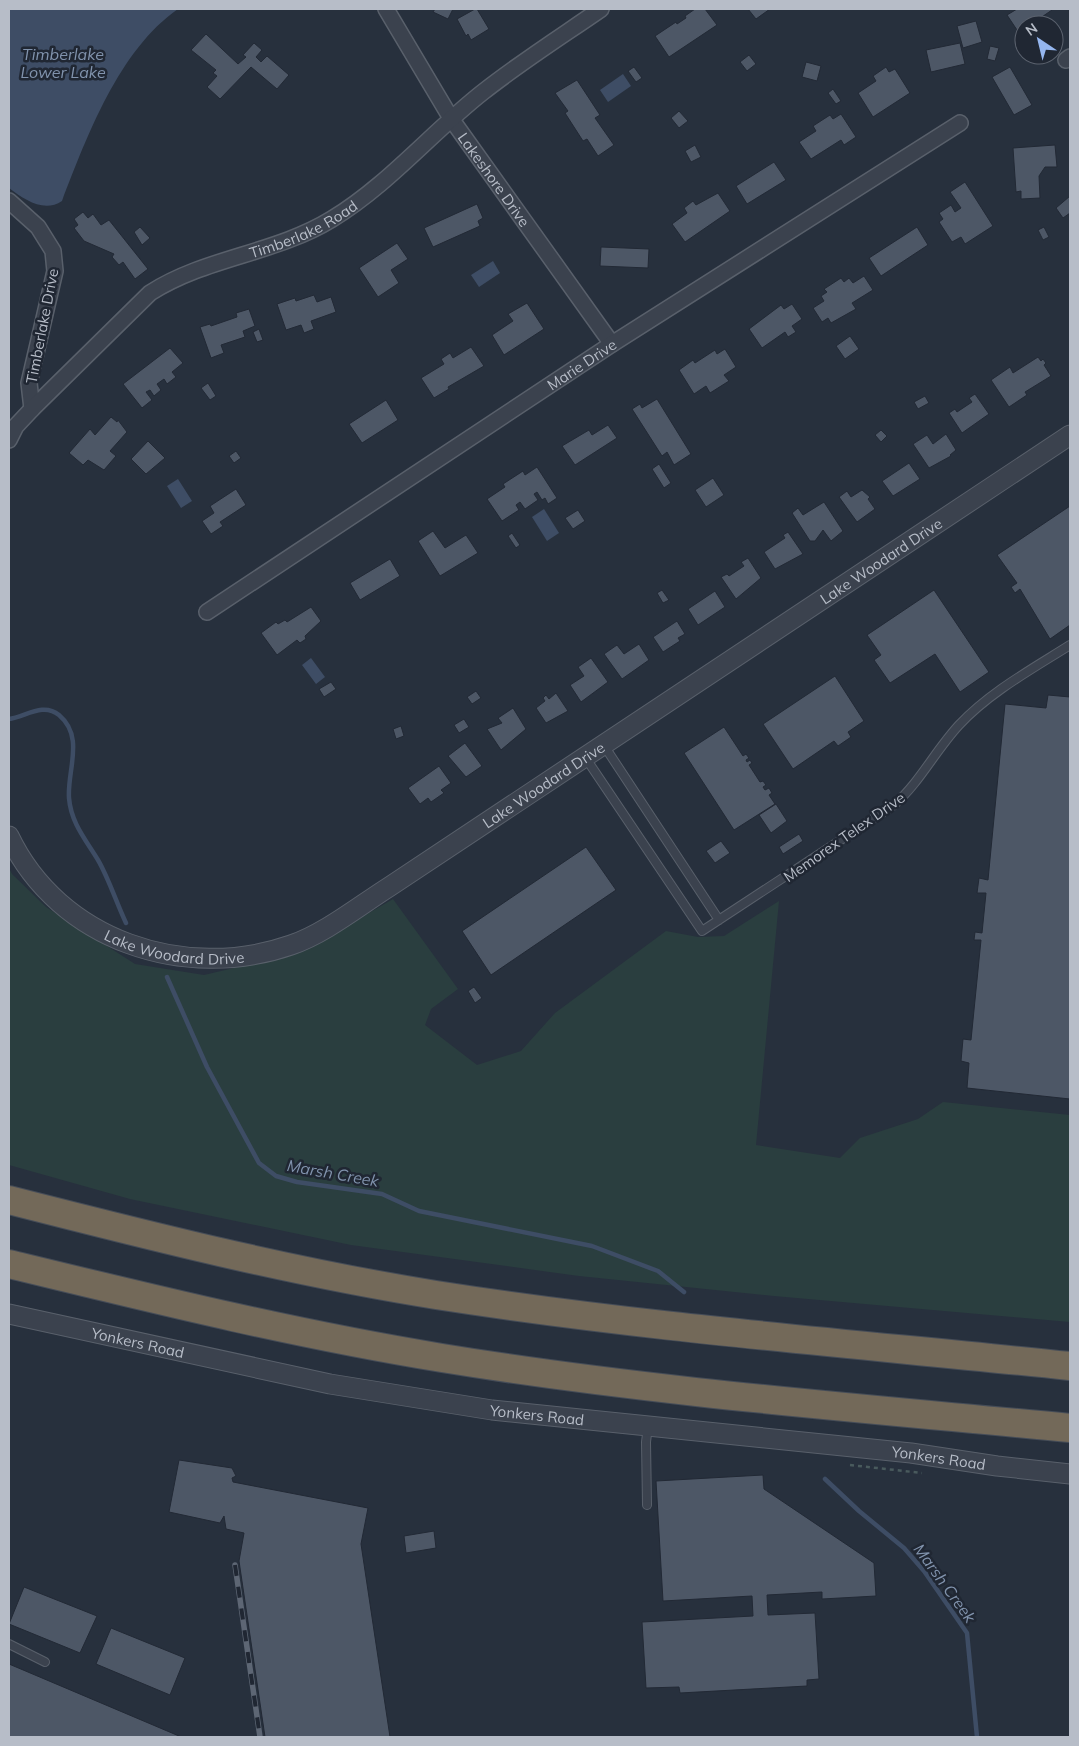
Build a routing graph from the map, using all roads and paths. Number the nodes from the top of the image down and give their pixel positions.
1 (386, 9) edge
2 (601, 9) edge
3 (452, 120) junction
4 (960, 123) dead end
5 (9, 201) edge
6 (612, 344) junction
7 (32, 409) junction
8 (1070, 435) edge
9 (9, 440) edge
10 (208, 612) dead end
11 (1070, 644) edge
12 (603, 744) junction
13 (585, 756) junction
14 (9, 836) edge
15 (719, 920) junction
16 (9, 1200) edge
17 (9, 1264) edge
18 (9, 1314) edge
19 (1070, 1366) edge
20 (648, 1426) junction
21 (1070, 1428) edge
22 (1070, 1474) edge
23 (647, 1505) dead end
24 (9, 1644) edge
25 (46, 1662) dead end

1 - 3 street, Lakeshore Drive
2 - 3 street, Timberlake Road
3 - 6 street, Lakeshore Drive
3 - 7 street, Timberlake Road
4 - 6 street, Marie Drive
5 - 7 street, Timberlake Drive
6 - 10 street, Marie Drive
7 - 9 street, Timberlake Road
8 - 12 street, Lake Woodard Drive
11 - 15 lane, Memorex Telex Drive
12 - 13 street, Lake Woodard Drive
12 - 15 lane
13 - 14 street, Lake Woodard Drive
13 - 15 lane, Memorex Telex Drive
16 - 19 highway
17 - 21 highway
18 - 20 street, Yonkers Road
20 - 22 street, Yonkers Road
20 - 23 lane
24 - 25 lane

